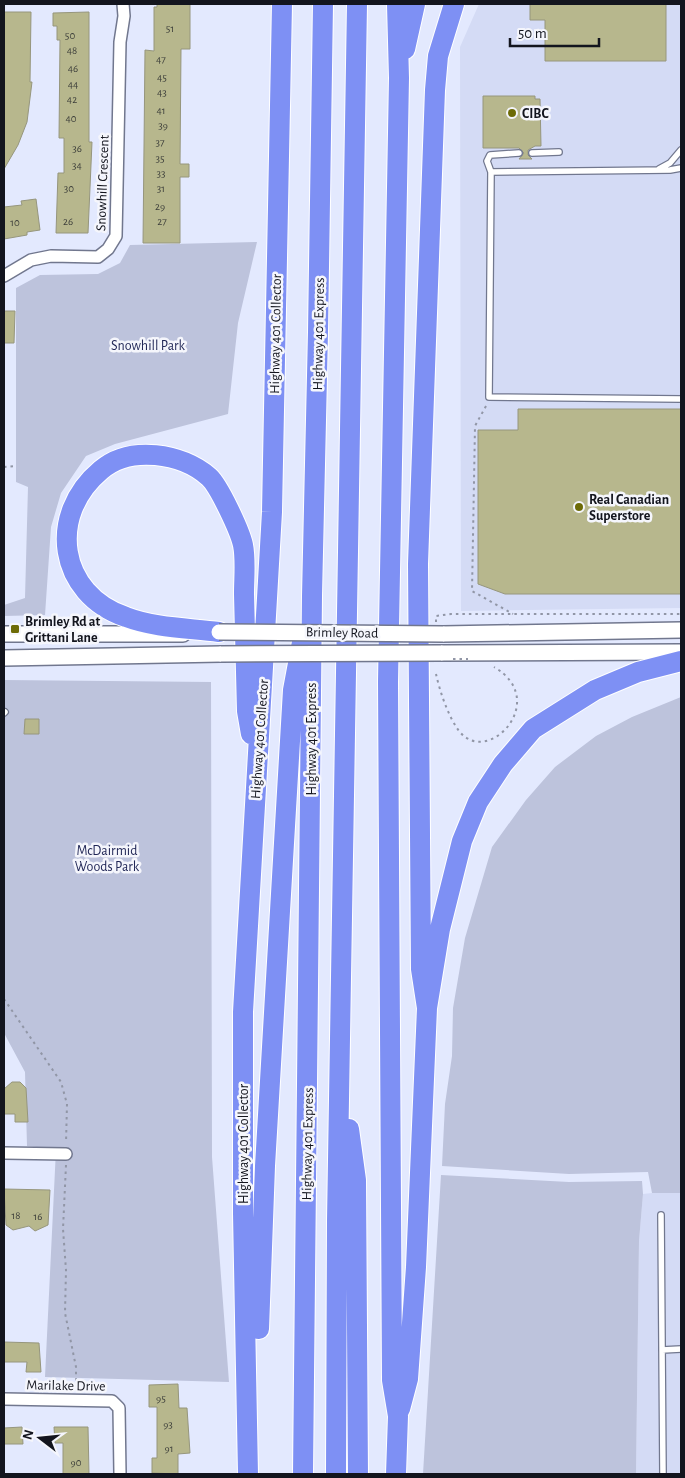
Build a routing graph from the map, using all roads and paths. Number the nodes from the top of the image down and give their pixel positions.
1 (123, 4) edge
2 (278, 4) edge
3 (282, 4) edge
4 (323, 4) edge
5 (357, 4) edge
6 (397, 4) edge
7 (415, 4) edge
8 (454, 4) edge
9 (280, 73) junction
10 (399, 78) junction
11 (681, 150) edge
12 (559, 152) dead end
13 (519, 153) dead end
14 (532, 153) dead end
15 (681, 168) edge
16 (659, 169) junction
17 (491, 172) junction
18 (4, 276) edge
19 (489, 397) junction
20 (681, 399) edge
21 (16, 466) dead end
22 (4, 467) edge
23 (312, 596) junction
24 (681, 614) edge
25 (515, 615) junction
26 (436, 616) dead end
27 (681, 630) edge
28 (219, 632) junction
29 (4, 634) edge
30 (681, 652) edge
31 (4, 658) edge
32 (468, 659) dead end
33 (475, 661) dead end
34 (681, 661) edge
35 (493, 666) dead end
36 (436, 674) dead end
37 (257, 771) junction
38 (4, 999) edge
39 (427, 1008) junction
40 (340, 1069) junction
41 (4, 1153) edge
42 (66, 1154) junction
43 (661, 1216) dead end
44 (681, 1349) edge
45 (662, 1350) junction
46 (4, 1399) edge
47 (76, 1399) junction
48 (398, 1416) junction
49 (120, 1474) edge
50 (248, 1474) edge
51 (253, 1474) edge
52 (303, 1474) edge
53 (336, 1474) edge
54 (358, 1474) edge
55 (396, 1474) edge
56 (663, 1474) edge

1 - 18 street, Snowhill Crescent
2 - 9 highway
3 - 9 highway, Highway 401 Collector
4 - 23 highway, Highway 401 Express
5 - 40 highway
6 - 10 highway
7 - 10 highway
8 - 39 highway
9 - 37 highway, Highway 401 Collector
10 - 48 highway
11 - 16 lane
12 - 14 lane
13 - 17 lane
15 - 16 lane
16 - 17 lane
17 - 19 lane
19 - 20 lane
19 - 25 path
21 - 22 path
23 - 51 highway
23 - 52 highway, Highway 401 Express
24 - 25 path
25 - 26 path
27 - 28 main road, Brimley Road, bridge
28 - 29 main road, Brimley Road
28 - 37 highway
30 - 31 main road, Brimley Road, bridge
32 - 33 path
34 - 39 highway
35 - 36 path
37 - 50 highway, Highway 401 Collector
38 - 42 path
39 - 48 highway
40 - 53 highway
40 - 54 highway
41 - 42 street
42 - 47 path
43 - 45 lane
44 - 45 lane
45 - 56 lane
46 - 47 street, Marilake Drive
47 - 49 street, Marilake Drive
48 - 55 highway

